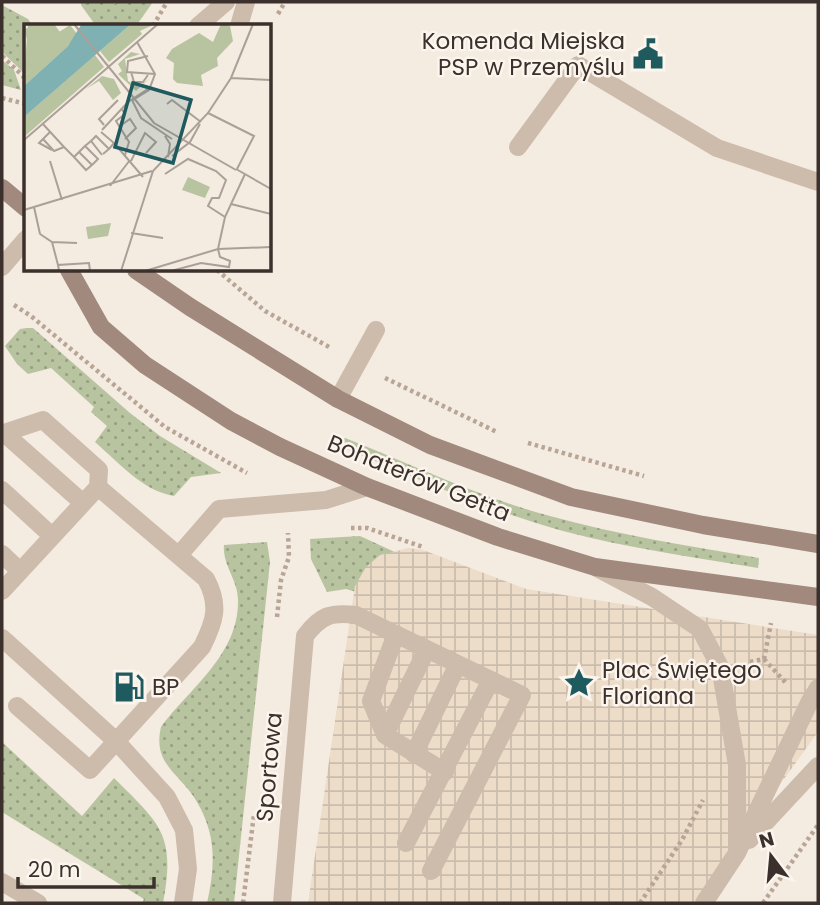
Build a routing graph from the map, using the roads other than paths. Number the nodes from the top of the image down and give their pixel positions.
1 (226, 2) edge
2 (246, 2) edge
3 (200, 24) edge
4 (240, 24) edge
5 (518, 147) dead end
6 (818, 182) edge
7 (2, 188) edge
8 (24, 206) edge
9 (24, 241) edge
10 (2, 267) edge
11 (70, 271) edge
12 (138, 271) edge
13 (376, 330) dead end
14 (338, 399) junction
15 (2, 433) edge
16 (98, 487) junction
17 (367, 487) junction
18 (2, 490) edge
19 (83, 503) junction
20 (52, 536) junction
21 (818, 544) edge
22 (2, 554) edge
23 (179, 555) junction
24 (595, 567) junction
25 (20, 571) junction
26 (2, 591) edge
27 (818, 597) edge
28 (396, 634) junction
29 (2, 638) edge
30 (426, 649) junction
31 (458, 664) junction
32 (491, 680) junction
33 (818, 688) edge
34 (17, 706) dead end
35 (384, 735) junction
36 (116, 741) junction
37 (414, 754) junction
38 (818, 766) edge
39 (445, 772) junction
40 (406, 843) dead end
41 (737, 853) junction
42 (431, 870) dead end
43 (2, 882) edge
44 (38, 903) edge
45 (183, 903) edge
46 (282, 903) edge
47 (704, 903) edge

1 - 3 street
2 - 4 street
5 - 6 street
7 - 8 main road
9 - 10 street
11 - 17 main road, Bohaterów Getta
12 - 14 main road, Bohaterów Getta
13 - 14 street
14 - 21 main road, Bohaterów Getta
15 - 16 street
15 - 19 street
16 - 19 street
16 - 23 street
17 - 23 street
17 - 24 main road, Bohaterów Getta
18 - 20 street
19 - 20 street
20 - 25 street
22 - 25 street
23 - 36 street
24 - 27 main road, Bohaterów Getta
24 - 41 street
25 - 26 street
28 - 30 street
28 - 35 street
28 - 46 street, Sportowa
29 - 36 street
30 - 31 street
30 - 35 street
31 - 32 street
31 - 37 street
32 - 39 street
32 - 42 street
33 - 41 street
34 - 36 street
35 - 37 street
36 - 45 street
37 - 39 street
38 - 41 street
39 - 40 street
41 - 47 street
43 - 44 street

